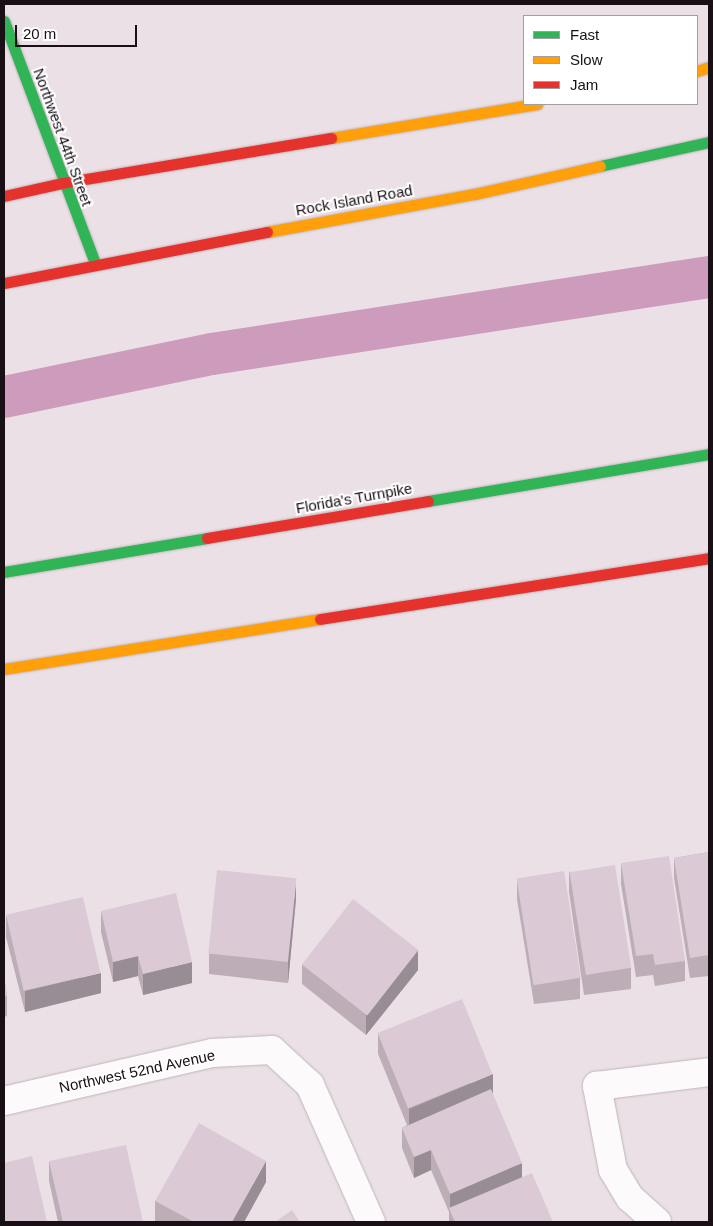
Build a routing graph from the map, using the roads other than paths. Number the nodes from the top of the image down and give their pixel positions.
1 (4, 21) edge
2 (530, 105) edge
3 (709, 142) edge
4 (62, 183) junction
5 (4, 196) edge
6 (95, 262) junction
7 (4, 283) edge
8 (709, 454) edge
9 (709, 558) edge
10 (4, 572) edge
11 (4, 669) edge
12 (709, 1072) edge
13 (4, 1101) edge
14 (371, 1222) edge
15 (657, 1222) edge

1 - 4 main road, Northwest 44th Street
2 - 4 main road
3 - 6 main road, Rock Island Road
4 - 5 main road
4 - 6 main road, Northwest 44th Street
6 - 7 main road, Rock Island Road
8 - 10 main road, Florida's Turnpike
9 - 11 main road
12 - 15 street
13 - 14 street, Northwest 52nd Avenue

